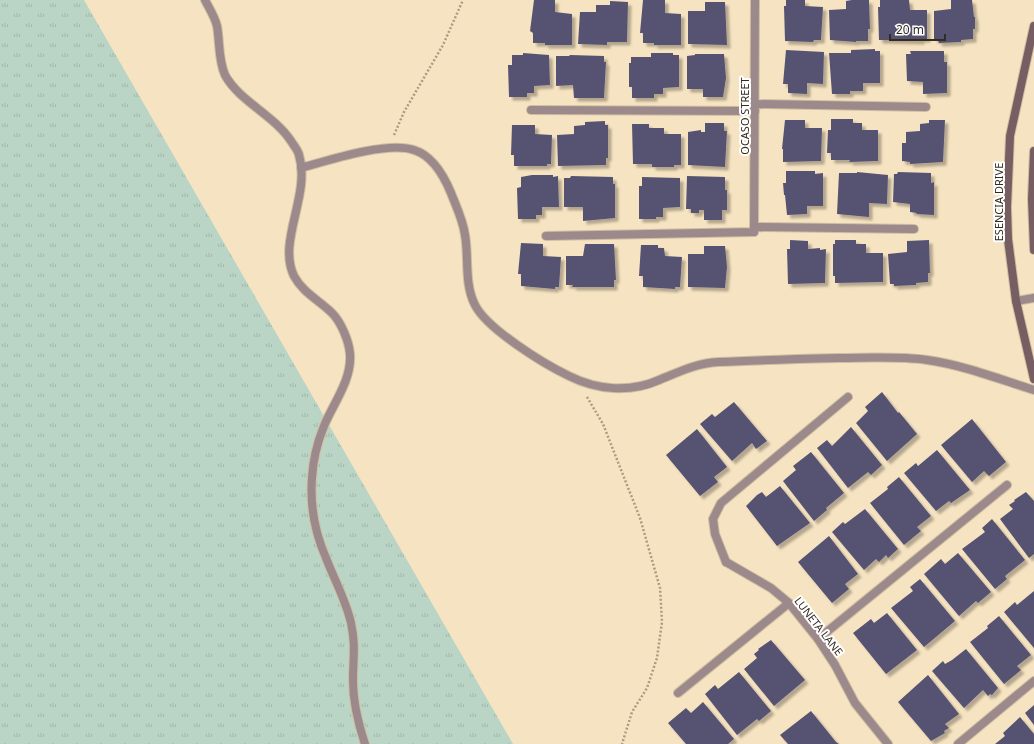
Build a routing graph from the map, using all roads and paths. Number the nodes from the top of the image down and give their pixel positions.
1 (205, 0) edge
2 (463, 0) edge
3 (755, 0) edge
4 (1034, 26) edge
5 (755, 107) junction
6 (926, 107) dead end
7 (531, 110) dead end
8 (389, 148) junction
9 (1034, 151) edge
10 (301, 168) junction
11 (754, 229) junction
12 (914, 229) dead end
13 (546, 236) dead end
14 (1034, 250) edge
15 (1034, 298) edge
16 (1016, 301) junction
17 (1034, 378) edge
18 (577, 380) junction
19 (1034, 390) edge
20 (848, 397) dead end
21 (1006, 485) dead end
22 (789, 603) junction
23 (818, 639) junction
24 (1034, 681) edge
25 (678, 693) dead end
26 (886, 743) edge
27 (365, 744) edge
28 (622, 744) edge
29 (958, 744) edge

1 - 10 street
2 - 8 path
3 - 5 street, OCASO STREET
4 - 16 street, ESENCIA DRIVE
5 - 6 street
5 - 7 street
5 - 11 street, OCASO STREET
8 - 10 street
8 - 18 street
9 - 14 street
10 - 27 street
11 - 12 street
11 - 13 street
15 - 16 street
16 - 17 street, ESENCIA DRIVE
18 - 19 street
18 - 28 path
20 - 22 street, LUNETA LANE
21 - 23 street
22 - 23 street, LUNETA LANE
22 - 25 street
23 - 26 street, LUNETA LANE
24 - 29 street

